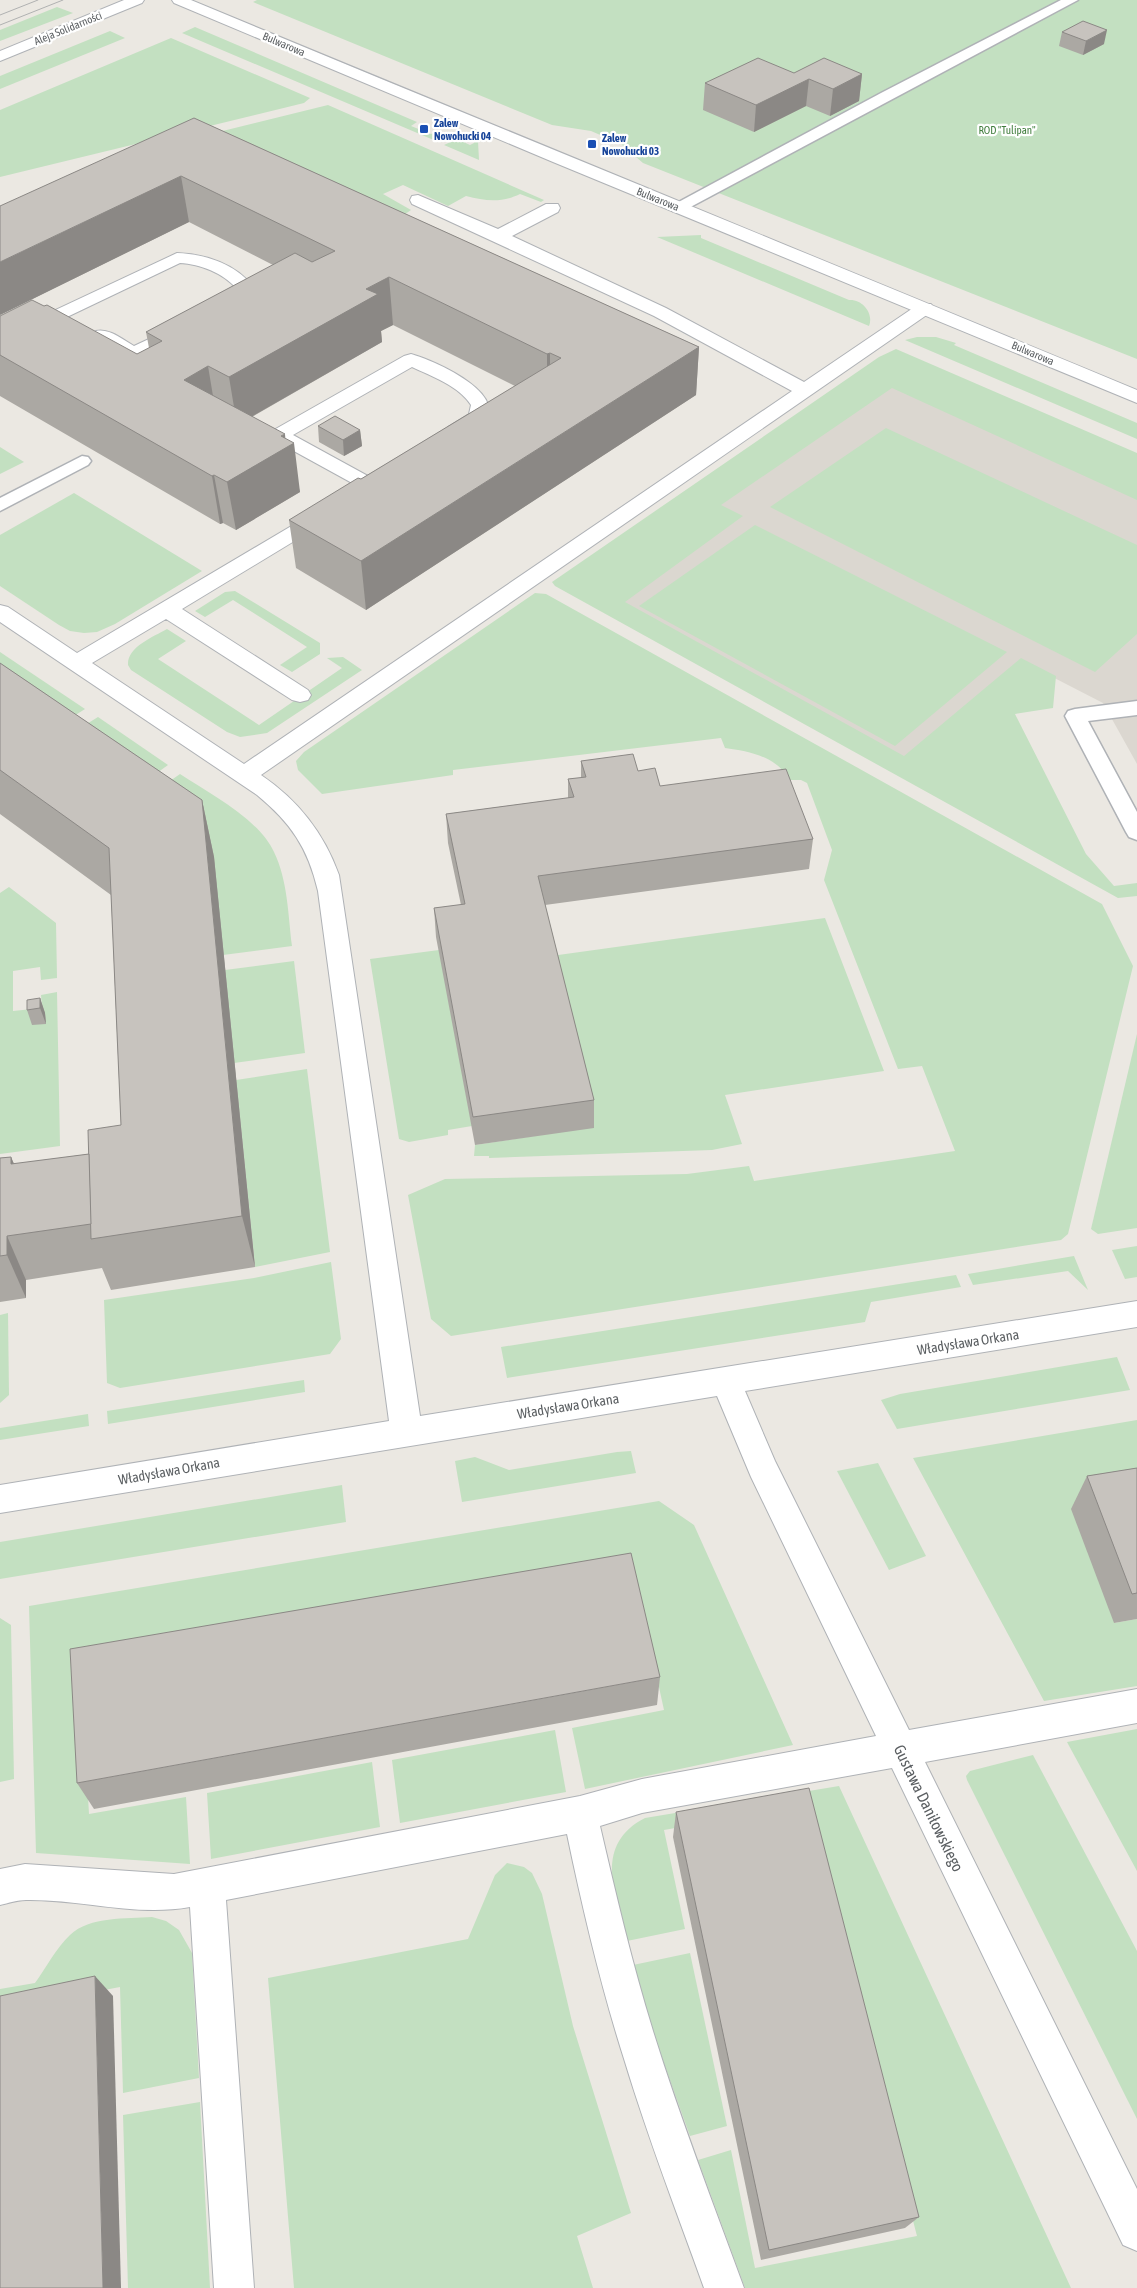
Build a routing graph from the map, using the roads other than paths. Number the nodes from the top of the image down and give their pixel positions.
1 (137, 0) edge
2 (180, 0) edge
3 (1070, 0) edge
4 (17, 49) junction
5 (0, 52) edge
6 (0, 56) edge
7 (418, 200) dead end
8 (552, 208) dead end
9 (678, 208) junction
10 (499, 236) junction
11 (925, 308) junction
12 (210, 314) edge
13 (77, 321) junction
14 (193, 323) edge
15 (0, 343) edge
16 (804, 390) junction
17 (1137, 396) edge
18 (442, 439) edge
19 (82, 460) dead end
20 (0, 505) edge
21 (166, 609) junction
22 (0, 612) edge
23 (77, 663) junction
24 (300, 696) dead end
25 (1137, 708) edge
26 (245, 775) junction
27 (1137, 832) edge
28 (1137, 1314) edge
29 (726, 1382) junction
30 (406, 1431) junction
31 (0, 1499) edge
32 (1137, 1706) edge
33 (900, 1750) junction
34 (580, 1814) junction
35 (207, 1886) junction
36 (0, 1887) edge
37 (1137, 2231) edge
38 (234, 2288) edge
39 (724, 2288) edge

1 - 4 street, Aleja Solidarności
2 - 9 street, Bulwarowa
3 - 9 lane
4 - 5 street
4 - 6 street, Aleja Solidarności
7 - 10 street
8 - 10 street
9 - 11 street, Bulwarowa
10 - 16 street
11 - 16 street
11 - 17 street, Bulwarowa
12 - 13 street
13 - 14 street
13 - 15 street
16 - 26 street
18 - 21 street
19 - 20 lane
21 - 23 street
21 - 24 street
22 - 23 street
23 - 26 street
25 - 27 lane
26 - 30 street
28 - 29 street, Władysława Orkana
29 - 30 street, Władysława Orkana
29 - 33 street, Gustawa Daniłowskiego
30 - 31 street, Władysława Orkana
32 - 33 street
33 - 34 street
33 - 37 street, Gustawa Daniłowskiego
34 - 35 street
34 - 39 street
35 - 36 street
35 - 38 street

